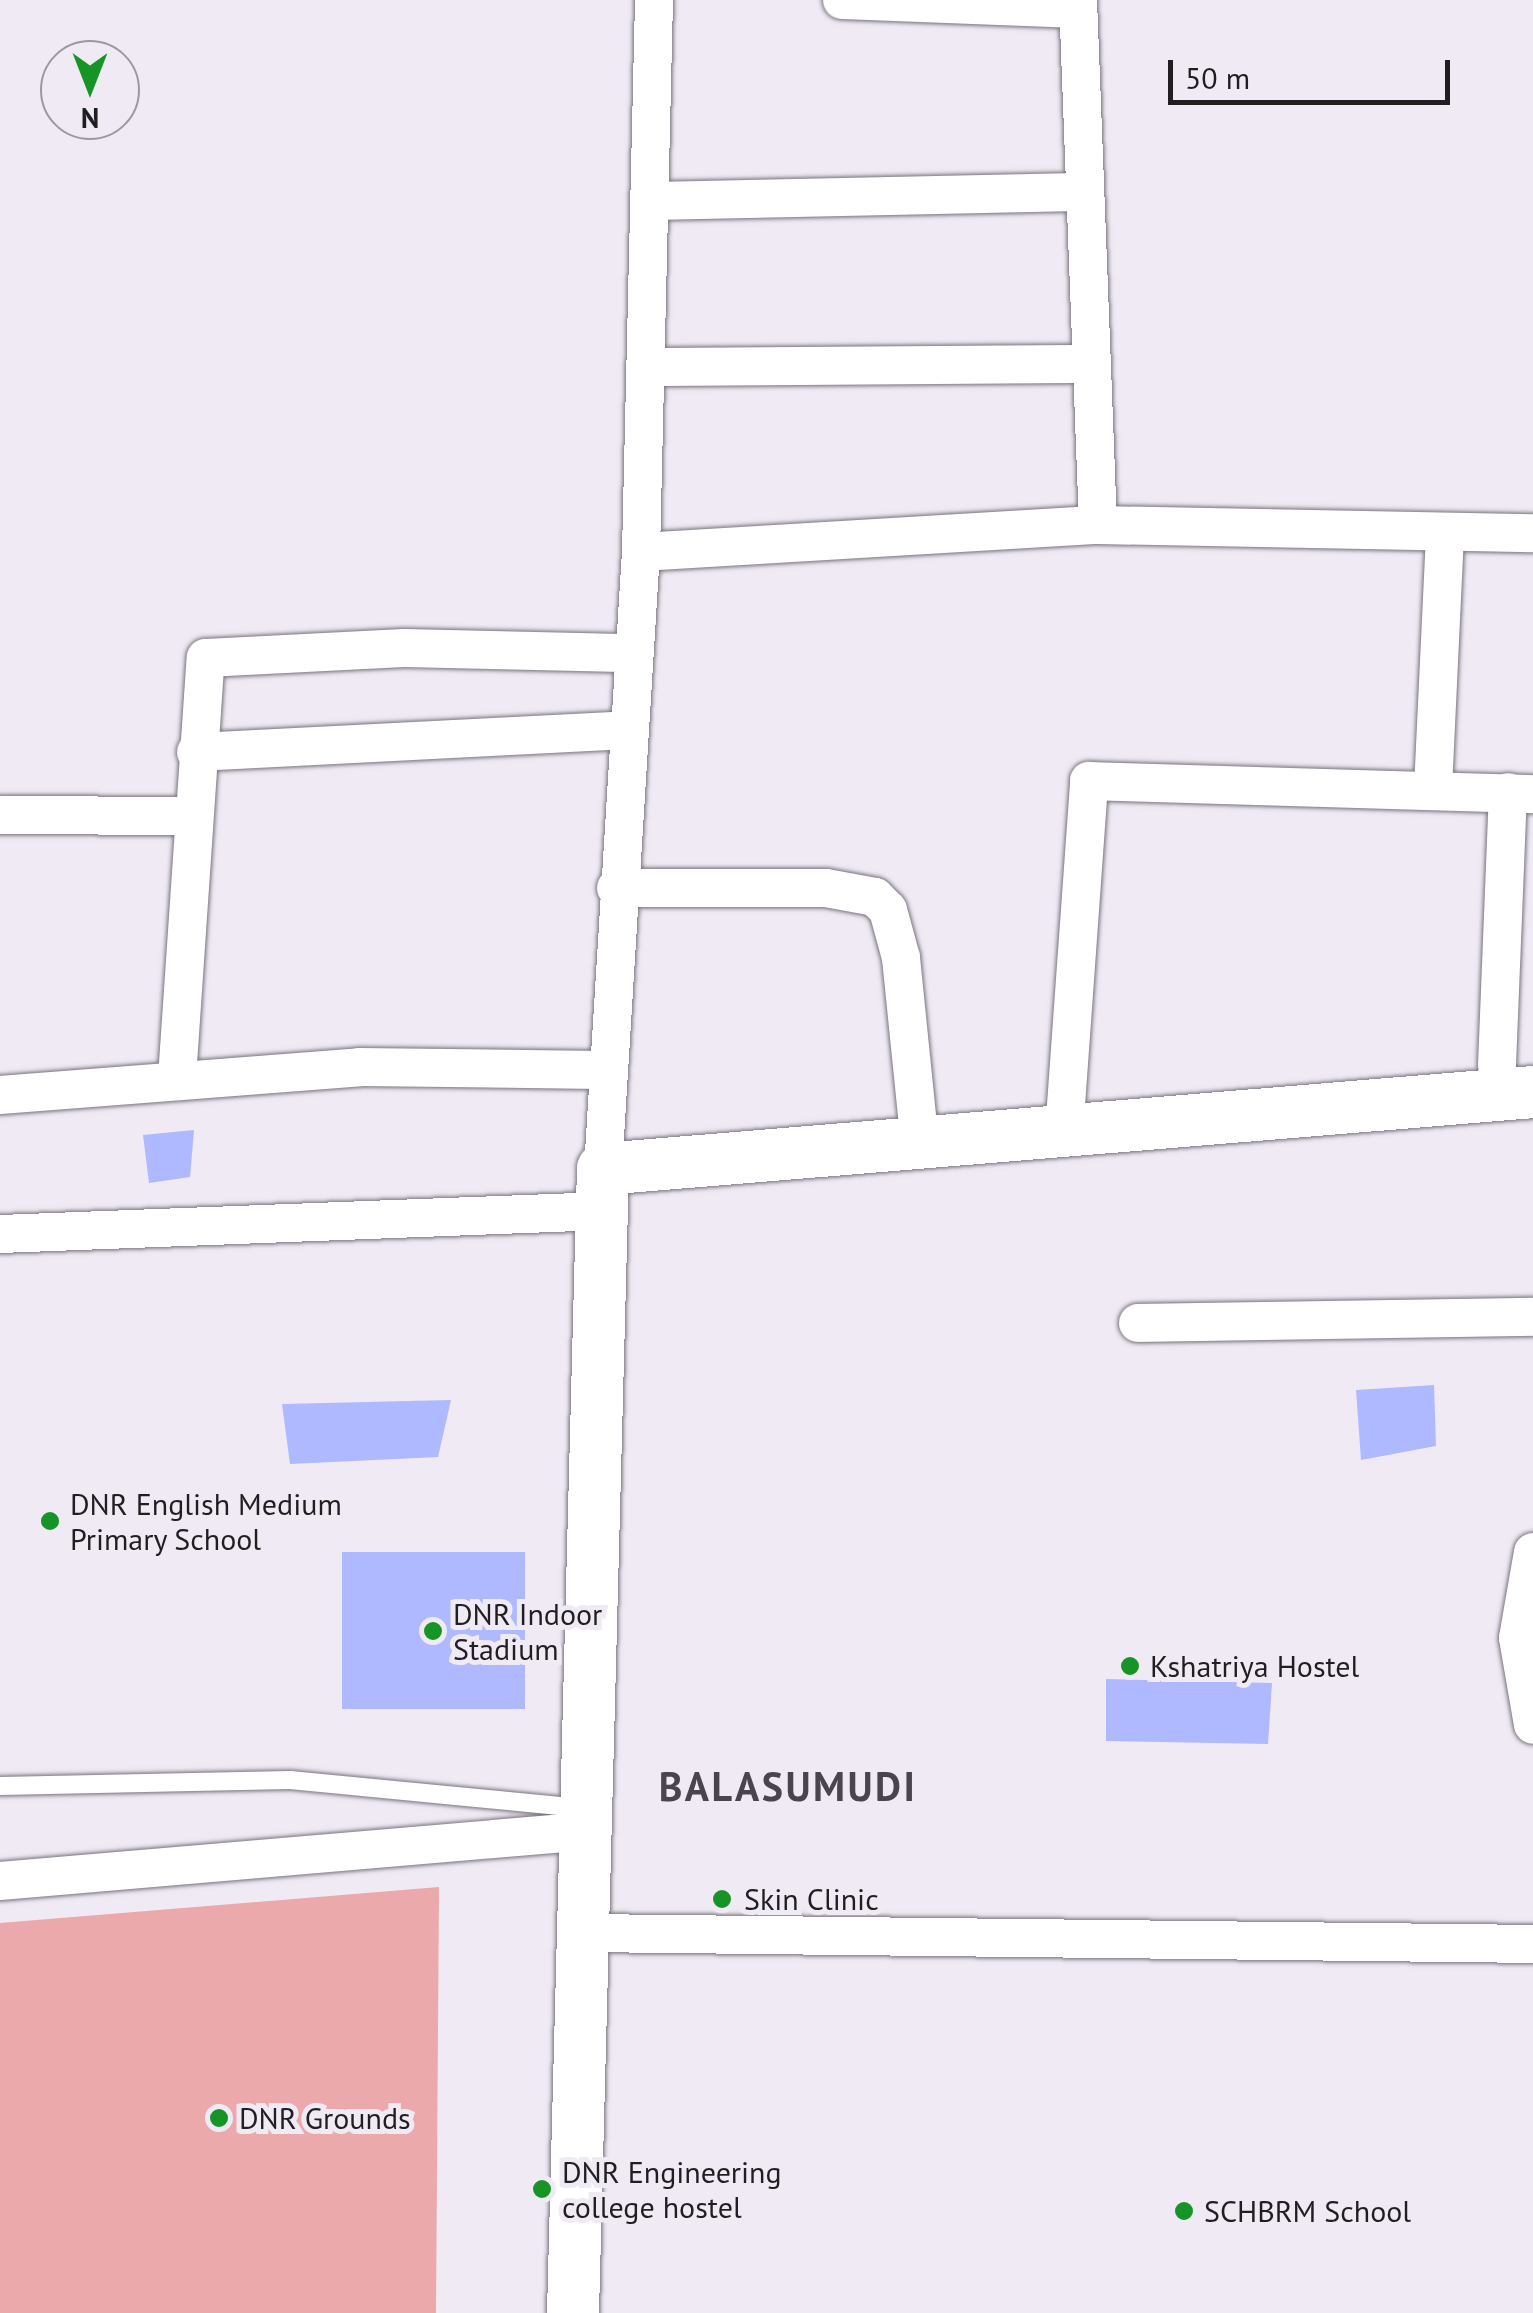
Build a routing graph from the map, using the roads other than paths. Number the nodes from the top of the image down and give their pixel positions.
1 (654, 0) edge
2 (842, 0) edge
3 (1078, 4) edge
4 (1083, 192) junction
5 (649, 201) junction
6 (1089, 364) junction
7 (646, 367) junction
8 (1098, 525) junction
9 (1445, 533) junction
10 (1533, 533) edge
11 (641, 552) junction
12 (634, 653) junction
13 (628, 730) junction
14 (196, 752) junction
15 (1433, 789) junction
16 (1521, 793) edge
17 (0, 815) edge
18 (189, 816) junction
19 (616, 888) junction
20 (602, 1070) junction
21 (177, 1078) junction
22 (1515, 1078) edge
23 (0, 1094) edge
24 (1064, 1133) junction
25 (920, 1146) junction
26 (603, 1190) junction
27 (0, 1234) edge
28 (1533, 1317) edge
29 (1138, 1322) dead end
30 (1533, 1552) edge
31 (1533, 1725) edge
32 (0, 1786) edge
33 (588, 1820) junction
34 (0, 1881) edge
35 (584, 1933) junction
36 (1533, 1944) edge
37 (574, 2313) edge

1 - 5 street
2 - 3 street
3 - 4 street
4 - 5 street
4 - 6 street
5 - 7 street
6 - 7 street
6 - 8 street
7 - 11 street
8 - 9 street
8 - 11 street
9 - 10 street
9 - 15 street
11 - 12 street
12 - 13 street
12 - 14 street
13 - 14 street
13 - 19 street
14 - 18 street
15 - 16 street
15 - 24 street
16 - 22 street
17 - 18 street
18 - 21 street
19 - 20 street
19 - 25 street
20 - 21 street
20 - 26 street
21 - 23 street
22 - 24 street
24 - 25 street
25 - 26 street
26 - 27 street
26 - 33 street
28 - 29 street
30 - 31 street
32 - 33 lane
33 - 34 street
33 - 35 street
35 - 36 street
35 - 37 street

